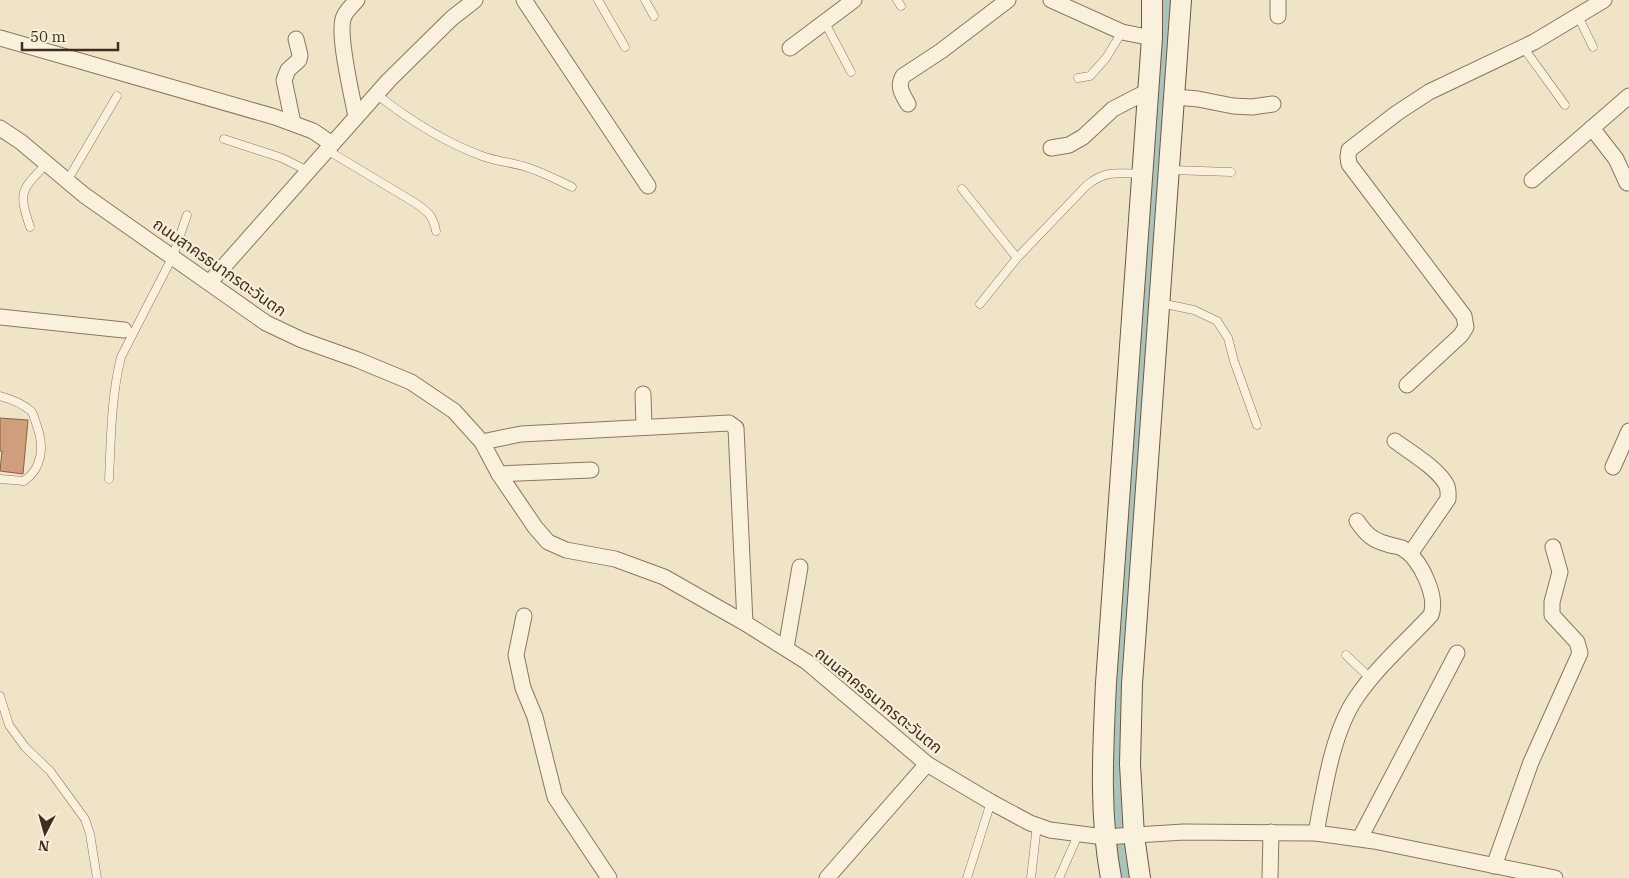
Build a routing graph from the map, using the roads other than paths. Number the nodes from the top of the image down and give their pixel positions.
1 (357, 0) edge
2 (475, 0) edge
3 (524, 0) edge
4 (598, 0) edge
5 (645, 0) edge
6 (854, 0) edge
7 (1008, 0) edge
8 (1051, 0) edge
9 (1152, 0) edge
10 (1182, 0) edge
11 (1278, 0) edge
12 (1604, 0) edge
13 (1079, 6) edge
14 (654, 16) dead end
15 (1278, 16) dead end
16 (1578, 16) junction
17 (824, 21) junction
18 (1122, 32) junction
19 (0, 38) edge
20 (1152, 38) junction
21 (296, 39) dead end
22 (625, 47) dead end
23 (1523, 47) junction
24 (1593, 47) dead end
25 (790, 48) dead end
26 (851, 72) dead end
27 (1078, 78) dead end
28 (1148, 91) junction
29 (376, 94) junction
30 (117, 96) dead end
31 (1629, 96) edge
32 (1175, 97) junction
33 (908, 104) dead end
34 (1273, 104) dead end
35 (1565, 105) dead end
36 (356, 117) junction
37 (293, 123) junction
38 (0, 128) edge
39 (1592, 128) junction
40 (224, 139) dead end
41 (329, 147) junction
42 (1050, 148) dead end
43 (46, 164) junction
44 (1170, 170) junction
45 (308, 171) junction
46 (1231, 172) dead end
47 (1143, 174) junction
48 (1532, 180) dead end
49 (67, 181) junction
50 (1626, 183) dead end
51 (648, 186) dead end
52 (572, 187) dead end
53 (962, 189) dead end
54 (187, 215) dead end
55 (30, 227) dead end
56 (436, 231) dead end
57 (173, 256) junction
58 (1017, 258) junction
59 (210, 282) junction
60 (1160, 303) junction
61 (980, 304) dead end
62 (0, 317) edge
63 (124, 330) dead end
64 (1407, 385) dead end
65 (643, 394) dead end
66 (0, 396) edge
67 (1257, 425) dead end
68 (644, 427) junction
69 (1629, 431) edge
70 (1395, 440) dead end
71 (482, 442) junction
72 (1613, 467) dead end
73 (591, 470) dead end
74 (500, 474) junction
75 (0, 479) edge
76 (109, 479) dead end
77 (1357, 521) dead end
78 (1553, 547) dead end
79 (1410, 554) junction
80 (800, 567) dead end
81 (524, 616) dead end
82 (745, 623) junction
83 (786, 648) junction
84 (1457, 652) dead end
85 (1346, 656) dead end
86 (1371, 679) junction
87 (0, 696) edge
88 (927, 764) junction
89 (991, 802) junction
90 (1037, 825) junction
91 (1271, 832) junction
92 (1316, 833) junction
93 (1078, 835) junction
94 (1132, 835) junction
95 (1106, 837) junction
96 (1360, 838) junction
97 (1488, 864) junction
98 (1548, 877) edge
99 (97, 878) edge
100 (609, 878) edge
101 (827, 878) edge
102 (967, 878) edge
103 (1031, 878) edge
104 (1059, 878) edge
105 (1111, 878) edge
106 (1140, 878) edge
107 (1270, 878) edge
108 (1478, 878) edge

1 - 36 street
2 - 29 street
3 - 51 street
4 - 22 lane
5 - 14 lane
6 - 17 street
7 - 33 street
8 - 13 street
9 - 20 street
10 - 32 street
11 - 15 street
12 - 16 street
13 - 18 street
16 - 23 street
16 - 24 lane
17 - 25 street
17 - 26 lane
18 - 20 street
18 - 27 lane
19 - 37 street
20 - 28 street
21 - 37 street
23 - 35 lane
23 - 64 street
28 - 42 street
28 - 47 street
29 - 36 street
29 - 52 lane
30 - 49 lane
31 - 39 street
32 - 34 street
32 - 44 street
36 - 41 street
37 - 41 street
38 - 43 street, ถนนสาครธนากรตะวันตก
39 - 48 street
39 - 50 street
40 - 45 lane
41 - 45 street
41 - 56 lane
43 - 49 street, ถนนสาครธนากรตะวันตก
43 - 55 lane
44 - 46 lane
44 - 60 street
45 - 59 street
47 - 58 lane
47 - 95 street
49 - 57 street, ถนนสาครธนากรตะวันตก
53 - 58 lane
54 - 57 lane
57 - 59 street, ถนนสาครธนากรตะวันตก
57 - 76 lane
58 - 61 lane
59 - 71 street, ถนนสาครธนากรตะวันตก
60 - 67 lane
60 - 94 street
62 - 63 street
65 - 68 street
66 - 75 lane
68 - 71 street
68 - 82 street
69 - 72 street
70 - 79 street
71 - 74 street, ถนนสาครธนากรตะวันตก
73 - 74 street
74 - 82 street, ถนนสาครธนากรตะวันตก
77 - 79 street
78 - 97 street
79 - 86 street
80 - 83 street
81 - 100 street
82 - 83 street, ถนนสาครธนากรตะวันตก
83 - 88 street, ถนนสาครธนากรตะวันตก
84 - 96 street
85 - 86 lane
86 - 92 street
87 - 99 lane
88 - 89 street, ถนนสาครธนากรตะวันตก
88 - 101 street
89 - 90 street, ถนนสาครธนากรตะวันตก
89 - 102 lane
90 - 93 street, ถนนสาครธนากรตะวันตก
90 - 103 lane
91 - 92 street, ถนนสาครธนากรตะวันตก
91 - 94 street, ถนนสาครธนากรตะวันตก
91 - 107 street
92 - 96 street, ถนนสาครธนากรตะวันตก
93 - 95 street, ถนนสาครธนากรตะวันตก
93 - 104 lane
94 - 95 street, ถนนสาครธนากรตะวันตก
94 - 106 street
95 - 105 street
96 - 97 street, ถนนสาครธนากรตะวันตก
97 - 98 street, ถนนสาครธนากรตะวันตก
97 - 108 street

